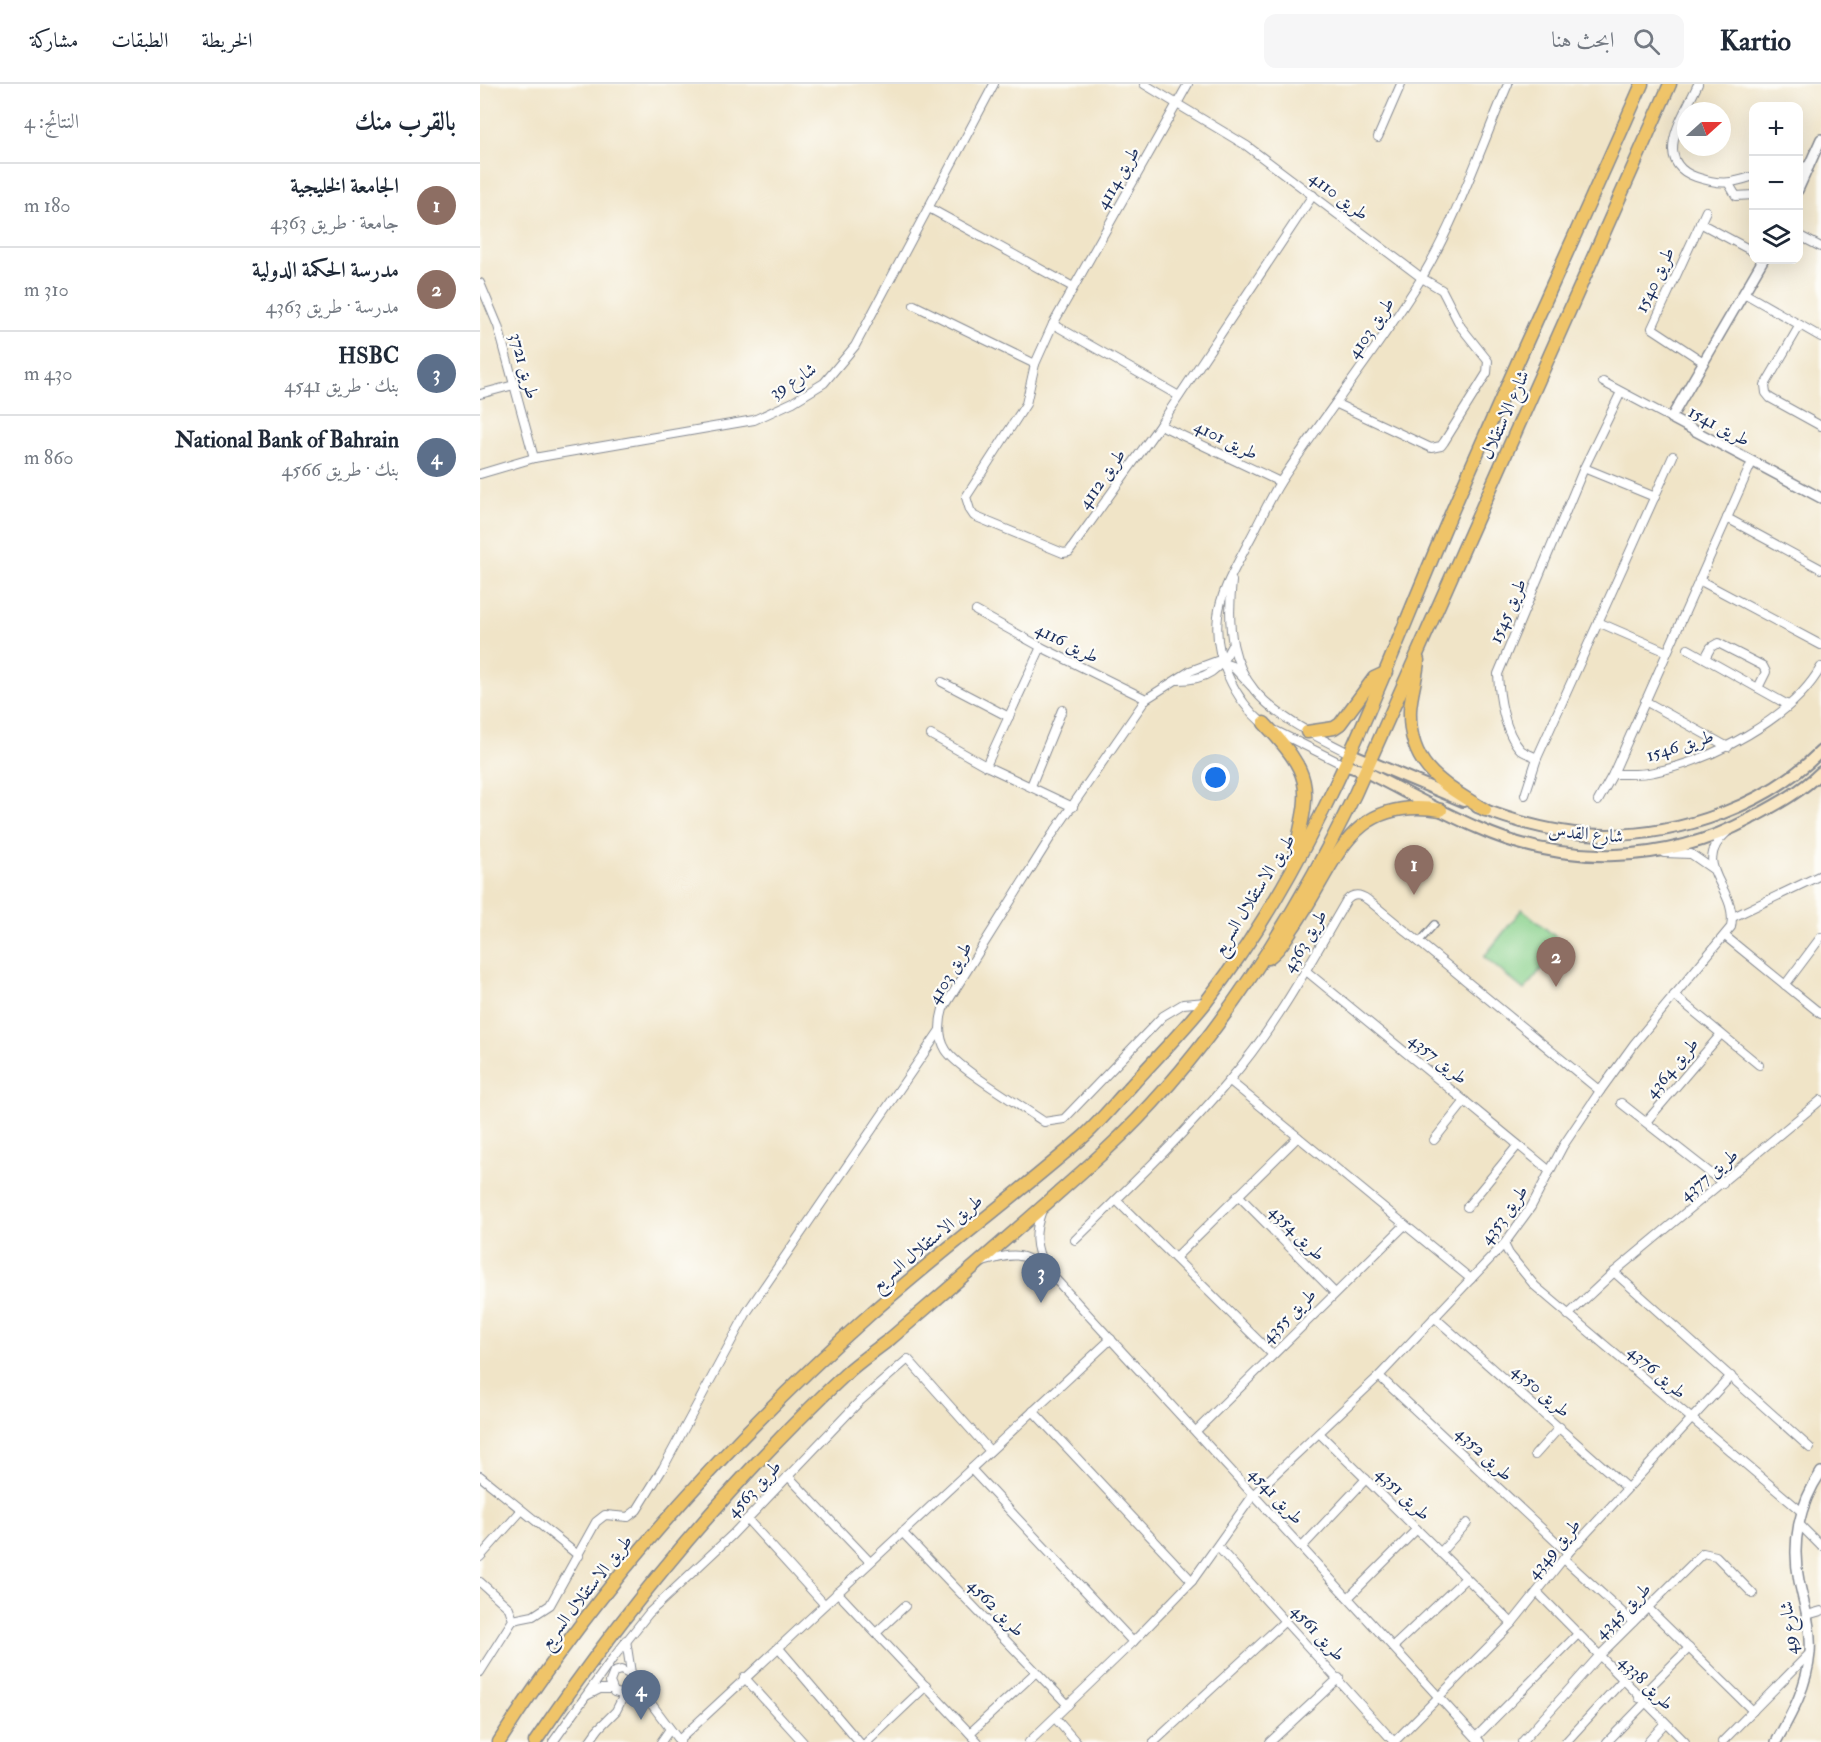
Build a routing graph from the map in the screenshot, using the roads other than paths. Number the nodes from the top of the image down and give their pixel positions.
1 (994, 84) edge
2 (1144, 84) edge
3 (1188, 84) edge
4 (1401, 84) edge
5 (1508, 84) edge
6 (1642, 84) edge
7 (1670, 84) edge
8 (1698, 84) edge
9 (1177, 104) junction
10 (1378, 137) dead end
11 (1821, 139) edge
12 (1809, 166) junction
13 (1803, 167) edge
14 (1749, 178) edge
15 (1803, 178) edge
16 (1729, 184) junction
17 (1313, 195) junction
18 (1749, 195) edge
19 (928, 208) junction
20 (1706, 211) dead end
21 (1700, 223) junction
22 (1803, 238) edge
23 (1821, 247) edge
24 (1749, 249) edge
25 (1760, 264) edge
26 (1422, 279) junction
27 (480, 283) edge
28 (1072, 287) junction
29 (1744, 293) junction
30 (914, 305) dead end
31 (1053, 324) junction
32 (1800, 326) junction
33 (1821, 337) edge
34 (1702, 361) junction
35 (1035, 364) junction
36 (1603, 382) dead end
37 (514, 385) junction
38 (1621, 392) junction
39 (480, 394) edge
40 (1179, 396) junction
41 (1337, 404) junction
42 (1671, 418) junction
43 (1160, 425) junction
44 (1821, 426) edge
45 (1673, 456) dead end
46 (534, 458) junction
47 (1752, 462) junction
48 (1584, 468) junction
49 (480, 474) edge
50 (1280, 482) junction
51 (1655, 497) junction
52 (1821, 498) edge
53 (1727, 518) junction
54 (1821, 569) edge
55 (1232, 574) junction
56 (1699, 580) junction
57 (976, 611) dead end
58 (1598, 622) junction
59 (1232, 645) junction
60 (1821, 645) edge
61 (1041, 647) junction
62 (1688, 649) dead end
63 (1418, 652) junction
64 (1666, 652) junction
65 (1705, 658) junction
66 (1224, 663) junction
67 (1821, 667) edge
68 (1387, 672) junction
69 (942, 682) dead end
70 (1251, 686) junction
71 (1758, 688) junction
72 (1146, 699) junction
73 (1645, 701) junction
74 (1788, 705) junction
75 (1062, 710) dead end
76 (1009, 717) junction
77 (1264, 723) junction
78 (1307, 732) junction
79 (931, 735) dead end
80 (1728, 747) junction
81 (1821, 752) edge
82 (1537, 758) junction
83 (1346, 759) junction
84 (1367, 765) junction
85 (986, 766) junction
86 (1821, 772) edge
87 (1613, 774) junction
88 (1031, 786) junction
89 (1525, 795) dead end
90 (1598, 801) dead end
91 (1073, 807) junction
92 (1441, 810) junction
93 (1485, 810) junction
94 (1729, 831) junction
95 (1650, 854) junction
96 (1713, 870) junction
97 (1821, 875) edge
98 (1290, 877) junction
99 (1733, 917) junction
100 (1436, 924) dead end
101 (1725, 936) junction
102 (1821, 938) edge
103 (1420, 941) junction
104 (1258, 966) junction
105 (1305, 970) junction
106 (1785, 985) junction
107 (1674, 995) junction
108 (1206, 1002) junction
109 (1821, 1014) edge
110 (940, 1030) junction
111 (1721, 1034) junction
112 (1759, 1065) dead end
113 (1230, 1081) junction
114 (1600, 1091) junction
115 (1821, 1100) edge
116 (1465, 1101) junction
117 (1621, 1103) dead end
118 (1646, 1122) junction
119 (1298, 1137) junction
120 (1434, 1140) dead end
121 (1518, 1145) junction
122 (1550, 1171) junction
123 (1723, 1183) junction
124 (1238, 1195) junction
125 (1116, 1200) junction
126 (1044, 1204) junction
127 (1467, 1207) dead end
128 (1405, 1225) junction
129 (1075, 1240) dead end
130 (1504, 1244) junction
131 (1175, 1258) junction
132 (975, 1264) junction
133 (1048, 1271) junction
134 (1614, 1272) junction
135 (1471, 1279) junction
136 (1334, 1292) junction
137 (1569, 1315) junction
138 (1434, 1317) junction
139 (1111, 1339) junction
140 (1272, 1354) junction
141 (1378, 1376) junction
142 (1731, 1376) junction
143 (1033, 1411) junction
144 (1690, 1419) junction
145 (1560, 1427) junction
146 (1196, 1431) junction
147 (1319, 1432) junction
148 (1810, 1448) dead end
149 (990, 1451) junction
150 (1536, 1455) dead end
151 (971, 1469) junction
152 (1821, 1472) edge
153 (480, 1476) edge
154 (788, 1476) junction
155 (1366, 1479) junction
156 (1627, 1488) junction
157 (1254, 1494) junction
158 (521, 1511) junction
159 (1802, 1512) junction
160 (747, 1519) junction
161 (1467, 1523) dead end
162 (1799, 1524) junction
163 (1418, 1529) junction
164 (902, 1532) junction
165 (1821, 1546) edge
166 (1218, 1547) junction
167 (1302, 1547) junction
168 (1440, 1552) junction
169 (579, 1556) junction
170 (1566, 1556) junction
171 (480, 1557) edge
172 (870, 1562) junction
173 (1466, 1578) junction
174 (1192, 1581) junction
175 (480, 1582) edge
176 (837, 1592) junction
177 (1537, 1592) junction
178 (1753, 1594) dead end
179 (1349, 1597) junction
180 (824, 1604) junction
181 (905, 1606) dead end
182 (1647, 1608) junction
183 (1821, 1611) edge
184 (1807, 1615) junction
185 (513, 1620) junction
186 (1285, 1621) junction
187 (1633, 1622) junction
188 (1512, 1623) junction
189 (876, 1633) junction
190 (1578, 1634) junction
191 (626, 1640) junction
192 (1133, 1642) junction
193 (778, 1647) junction
194 (1393, 1647) junction
195 (1689, 1648) junction
196 (1810, 1653) junction
197 (1599, 1656) junction
198 (480, 1672) edge
199 (1036, 1672) junction
200 (631, 1673) junction
201 (744, 1677) junction
202 (1339, 1678) junction
203 (1622, 1681) junction
204 (635, 1682) junction
205 (926, 1686) junction
206 (613, 1690) junction
207 (626, 1694) junction
208 (1440, 1697) junction
209 (584, 1698) junction
210 (1642, 1700) junction
211 (1068, 1705) junction
212 (652, 1707) junction
213 (1753, 1711) junction
214 (1054, 1718) junction
215 (1665, 1723) junction
216 (670, 1729) junction
217 (596, 1731) junction
218 (970, 1733) junction
219 (1478, 1740) edge
220 (679, 1741) edge
221 (499, 1742) edge
222 (535, 1742) edge
223 (554, 1742) edge
224 (589, 1742) edge
225 (661, 1742) edge
226 (804, 1742) edge
227 (859, 1742) edge
228 (867, 1742) edge
229 (978, 1742) edge
230 (1029, 1742) edge
231 (1076, 1742) edge
232 (1154, 1742) edge
233 (1270, 1742) edge
234 (1394, 1742) edge
235 (1522, 1742) edge
236 (1566, 1742) edge
237 (1607, 1742) edge
238 (1648, 1742) edge
239 (1685, 1742) edge
240 (1722, 1742) edge
241 (1776, 1742) edge

1 - 19 street, شارع 39
2 - 9 street, طريق 4110
3 - 9 street, طريق 4114
4 - 10 street
5 - 26 street, طريق 4103
6 - 68 main road, شارع الاستقلال
7 - 63 main road, شارع الاستقلال
8 - 16 street
9 - 17 street, طريق 4110
9 - 28 street, طريق 4114
11 - 12 street
12 - 13 street
12 - 15 street
14 - 16 street
16 - 18 street
17 - 26 street, طريق 4110
17 - 40 street, طريق 4112
19 - 28 street
19 - 46 street, شارع 39
20 - 21 street, طريق 1540
21 - 24 street
21 - 34 street, طريق 1540
22 - 23 street
25 - 29 street
26 - 41 street, طريق 4103
26 - 41 street, طريق 4110
27 - 37 street, طريق 3721
28 - 31 street, طريق 4114
29 - 32 street
29 - 34 street
30 - 35 street
31 - 35 street, طريق 4114
31 - 40 street
32 - 33 street
32 - 44 street
34 - 42 street
35 - 43 street, طريق 4112
36 - 38 street, طريق 1541
37 - 39 street
37 - 46 street, طريق 3721
38 - 42 street, طريق 1541
38 - 48 street, طريق 1545
40 - 43 street, طريق 4112
41 - 50 street, طريق 4103
42 - 47 street, طريق 1541
43 - 50 street, طريق 4101
45 - 51 street
46 - 49 street, شارع 39
47 - 52 street, طريق 1541
47 - 53 street, طريق 1546
48 - 51 street
48 - 82 street, طريق 1545
50 - 55 street, طريق 4103
51 - 58 street
53 - 54 street
53 - 56 street, طريق 1546
55 - 59 street, طريق 4103
55 - 66 street, طريق 4103
56 - 60 street
56 - 64 street, طريق 1546
57 - 61 street, طريق 4116
58 - 64 street
58 - 82 street
59 - 66 street, طريق 4103
59 - 70 street, طريق 4103
61 - 72 street, طريق 4116
61 - 76 street
62 - 65 street
63 - 84 main road, شارع الاستقلال
63 - 93 main road
64 - 73 street, طريق 1546
65 - 71 street
65 - 71 street
66 - 70 street
66 - 72 street, طريق 4103
66 - 77 street, طريق 4103
67 - 74 street, طريق 1546
68 - 78 main road
68 - 83 main road, شارع الاستقلال
69 - 76 street
70 - 78 street, طريق 4103
71 - 74 street
72 - 91 street, طريق 4103
73 - 80 street, طريق 1546
73 - 87 street, طريق 1546
74 - 80 street, طريق 1546
75 - 88 street
76 - 85 street
77 - 83 street, طريق 4103
77 - 98 main road
78 - 83 street, طريق 4103
79 - 85 street
80 - 87 street, طريق 1546
81 - 93 main road, شارع القدس
82 - 89 street
83 - 84 main road, شارع القدس
83 - 98 main road, طريق الاستقلال السريع
84 - 92 main road, شارع القدس
84 - 93 main road, شارع القدس
84 - 104 main road, طريق الاستقلال السريع
85 - 88 street
86 - 94 main road, شارع القدس
87 - 90 street
88 - 91 street
91 - 110 street, طريق 4103
92 - 95 main road, شارع القدس
92 - 104 main road
94 - 95 main road, شارع القدس
94 - 96 street
95 - 96 street
96 - 99 street
97 - 99 street
98 - 108 main road, طريق الاستقلال السريع
99 - 101 street, طريق 4353
100 - 103 street
101 - 106 street
101 - 107 street, طريق 4353
102 - 106 street
103 - 105 street, طريق 4363
103 - 114 street, طريق 4363
104 - 126 main road, طريق الاستقلال السريع
105 - 113 street, طريق 4363
105 - 116 street, طريق 4357
106 - 109 street
107 - 111 street, طريق 4364
107 - 114 street, طريق 4353
108 - 110 street, طريق 4103
108 - 221 main road, طريق الاستقلال السريع
110 - 169 street
111 - 112 street, طريق 4364
111 - 118 street, طريق 4364
113 - 119 street
113 - 125 street, طريق 4363
114 - 122 street, طريق 4353
115 - 123 street, طريق 4377
116 - 120 street
116 - 121 street, طريق 4357
117 - 118 street, طريق 4364
118 - 123 street, طريق 4364
119 - 124 street
119 - 128 street
121 - 122 street, طريق 4357
121 - 127 street
122 - 130 street, طريق 4353
123 - 134 street, طريق 4377
124 - 131 street
124 - 136 street, طريق 4354
125 - 129 street, طريق 4363
125 - 131 street
126 - 132 main road, طريق الاستقلال السريع
126 - 133 street
128 - 135 street
128 - 136 street, طريق 4355
130 - 135 street, طريق 4353
130 - 137 street, طريق 4376
131 - 140 street
132 - 133 street
132 - 222 main road, طريق الاستقلال السريع
133 - 139 street, طريق 4541
134 - 137 street, طريق 4377
134 - 142 street
135 - 138 street, طريق 4353
136 - 140 street, طريق 4355
137 - 144 street, طريق 4376
138 - 141 street, طريق 4353
138 - 145 street, طريق 4350
139 - 143 street
139 - 146 street, طريق 4541
140 - 146 street, طريق 4355
141 - 147 street, طريق 4353
141 - 170 street, طريق 4352
142 - 144 street, طريق 4349
142 - 148 street
143 - 149 street
143 - 174 street
144 - 156 street, طريق 4349
144 - 159 street, طريق 4376
145 - 150 street
145 - 156 street, طريق 4350
146 - 157 street, طريق 4541
147 - 155 street, طريق 4351
147 - 157 street, طريق 4353
149 - 151 street
149 - 154 street, طريق 4563
151 - 164 street
151 - 192 street
152 - 159 street, شارع 49
153 - 158 street
154 - 160 street, طريق 4563
154 - 172 street
155 - 163 street, طريق 4351
155 - 167 street
156 - 170 street, طريق 4349
157 - 166 street
157 - 167 street, طريق 4541
158 - 169 street
158 - 171 street
159 - 162 street, شارع 49
160 - 180 street
160 - 191 street, طريق 4563
161 - 168 street
162 - 165 street
162 - 184 street, شارع 49
163 - 168 street, طريق 4351
163 - 179 street
164 - 172 street
164 - 199 street, طريق 4562
166 - 174 street
166 - 186 street, طريق 4561
167 - 179 street, طريق 4541
168 - 173 street, طريق 4351
169 - 185 street
170 - 177 street, طريق 4349
170 - 187 street, طريق 4352
172 - 176 street
173 - 188 street, طريق 4351
173 - 194 street
174 - 192 street
175 - 185 street
176 - 180 street
176 - 189 street
177 - 188 street, طريق 4349
177 - 190 street, طريق 4338
178 - 182 street, طريق 4345
179 - 194 street, طريق 4541
180 - 193 street
181 - 189 street
182 - 187 street, طريق 4345
182 - 195 street
183 - 184 street
184 - 196 street, شارع 49
185 - 198 street
186 - 202 street, طريق 4561
186 - 232 street
187 - 197 street, طريق 4345
188 - 208 street, طريق 4349
189 - 205 street
190 - 197 street, طريق 4338
190 - 219 street
191 - 200 street
191 - 209 street, طريق 4563
192 - 211 street
193 - 201 street
193 - 227 street
194 - 208 street, طريق 4541
195 - 210 street
195 - 213 street
196 - 213 street
196 - 241 street, شارع 49
197 - 203 street, طريق 4338
197 - 235 street, طريق 4345
199 - 211 street, طريق 4562
199 - 218 street
200 - 204 street
200 - 206 street
201 - 220 street
201 - 226 street
202 - 233 street
202 - 234 street, طريق 4561
203 - 210 street, طريق 4338
203 - 236 street
204 - 207 street
204 - 212 street
205 - 218 street
205 - 228 street
206 - 207 street
206 - 209 street
206 - 217 street
207 - 212 street
207 - 217 street
208 - 219 street, طريق 4541
208 - 234 street, طريق 4349
209 - 223 street, طريق 4563
210 - 215 street, طريق 4338
210 - 237 street
211 - 214 street
212 - 216 street
213 - 240 street
214 - 230 street
214 - 231 street
215 - 238 street
215 - 239 street, طريق 4338
216 - 220 street
216 - 225 street
217 - 224 street
218 - 229 street

